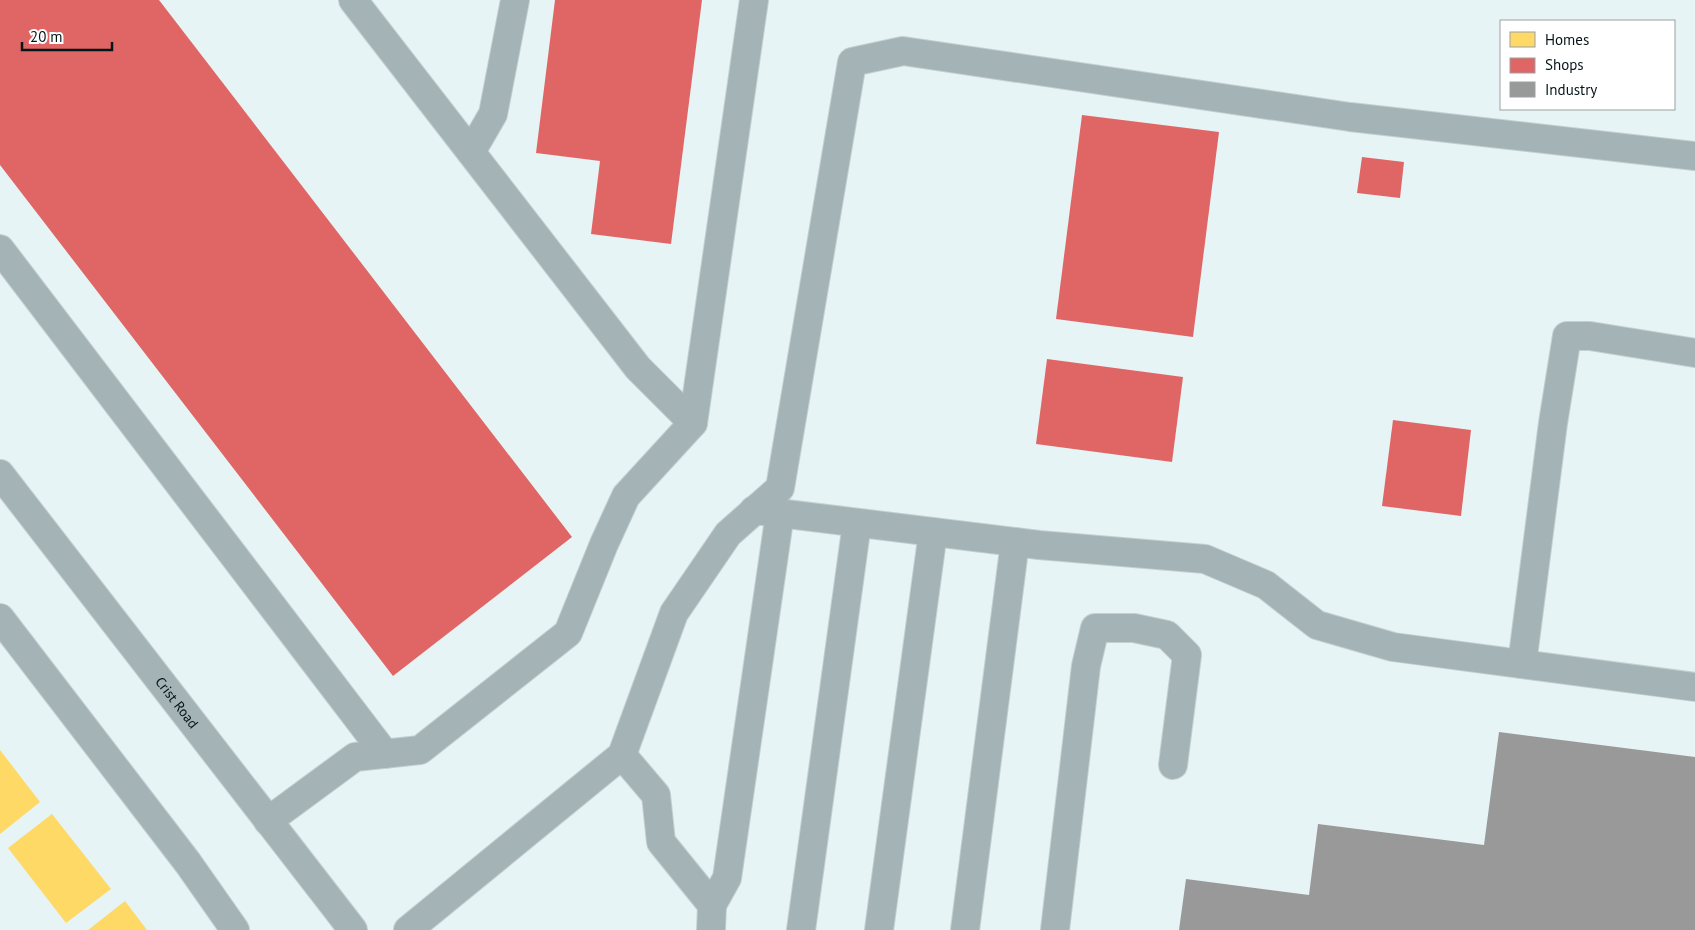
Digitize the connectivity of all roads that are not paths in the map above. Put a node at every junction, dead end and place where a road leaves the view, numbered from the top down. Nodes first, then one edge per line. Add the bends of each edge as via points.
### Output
1 (353, 0) edge
2 (515, 0) edge
3 (754, 0) edge
4 (471, 152) junction
5 (1695, 156) edge
6 (0, 249) edge
7 (1695, 353) edge
8 (693, 423) junction
9 (0, 474) edge
10 (767, 512) junction
11 (858, 523) junction
12 (933, 532) junction
13 (1015, 542) junction
14 (0, 618) edge
15 (1522, 664) junction
16 (1695, 687) edge
17 (385, 754) junction
18 (622, 755) junction
19 (1173, 765) dead end
20 (268, 821) junction
21 (712, 917) edge
22 (235, 930) edge
23 (353, 930) edge
24 (408, 930) edge
25 (801, 930) edge
26 (879, 930) edge
27 (965, 930) edge
28 (1055, 930) edge

1 - 4 street
2 - 4 street via 493,114
3 - 8 street
4 - 8 street via 638,368
5 - 10 street via 1350,117 903,51 852,62 780,488
6 - 17 street
7 - 15 street via 1590,336 1567,336
8 - 17 street via 626,496 568,633 420,750
9 - 20 street, Crist Road
10 - 11 street
10 - 18 street via 728,534 674,614
10 - 21 street via 727,878
11 - 12 street
11 - 25 street
12 - 13 street
12 - 26 street
13 - 15 street via 1205,559 1266,585 1317,625 1393,647
13 - 27 street
14 - 22 street via 188,863
15 - 16 street
17 - 20 street via 355,757
18 - 21 street via 656,795 661,842
18 - 24 street
19 - 28 street via 1188,656 1167,635 1134,628 1095,628 1086,666
20 - 23 street, Crist Road

